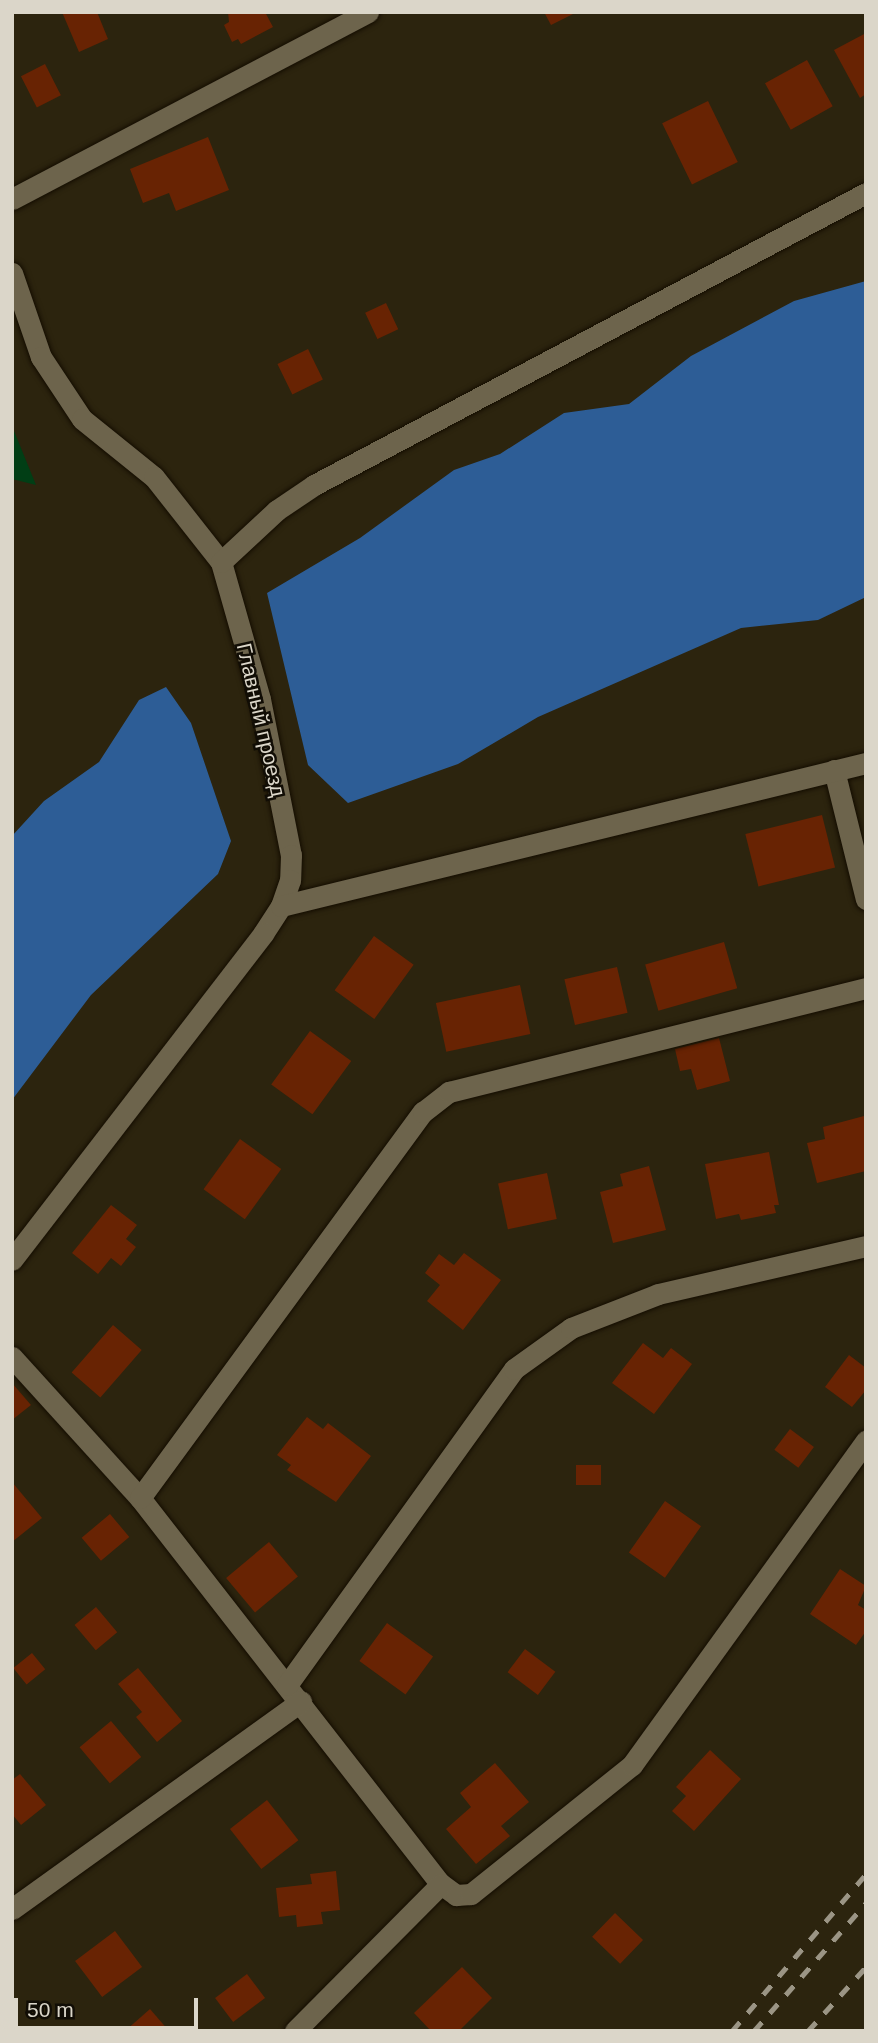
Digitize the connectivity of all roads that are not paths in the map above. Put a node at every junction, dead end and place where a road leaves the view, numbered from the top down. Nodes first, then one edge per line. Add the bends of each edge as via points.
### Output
1 (368, 12) edge
2 (866, 193) edge
3 (12, 199) edge
4 (12, 273) edge
5 (221, 562) junction
6 (866, 763) edge
7 (834, 770) junction
8 (866, 898) edge
9 (281, 906) junction
10 (866, 988) edge
11 (866, 1247) edge
12 (12, 1260) edge
13 (12, 1357) edge
14 (866, 1441) edge
15 (140, 1498) junction
16 (287, 1685) junction
17 (301, 1701) junction
18 (441, 1884) junction
19 (12, 1909) edge
20 (295, 2031) edge

1 - 3 street
2 - 5 street via 314,485 276,510
4 - 5 street via 41,357 82,419 154,477
5 - 9 street, Главный проезд via 260,699 291,855 290,880
6 - 7 street
7 - 8 street
7 - 9 street
9 - 12 street
10 - 15 street via 449,1092 423,1112
11 - 16 street via 658,1294 571,1328 514,1369
13 - 15 street
14 - 18 street via 632,1765 471,1894 456,1895
15 - 16 street
16 - 17 street
17 - 18 street
17 - 19 street
18 - 20 street

